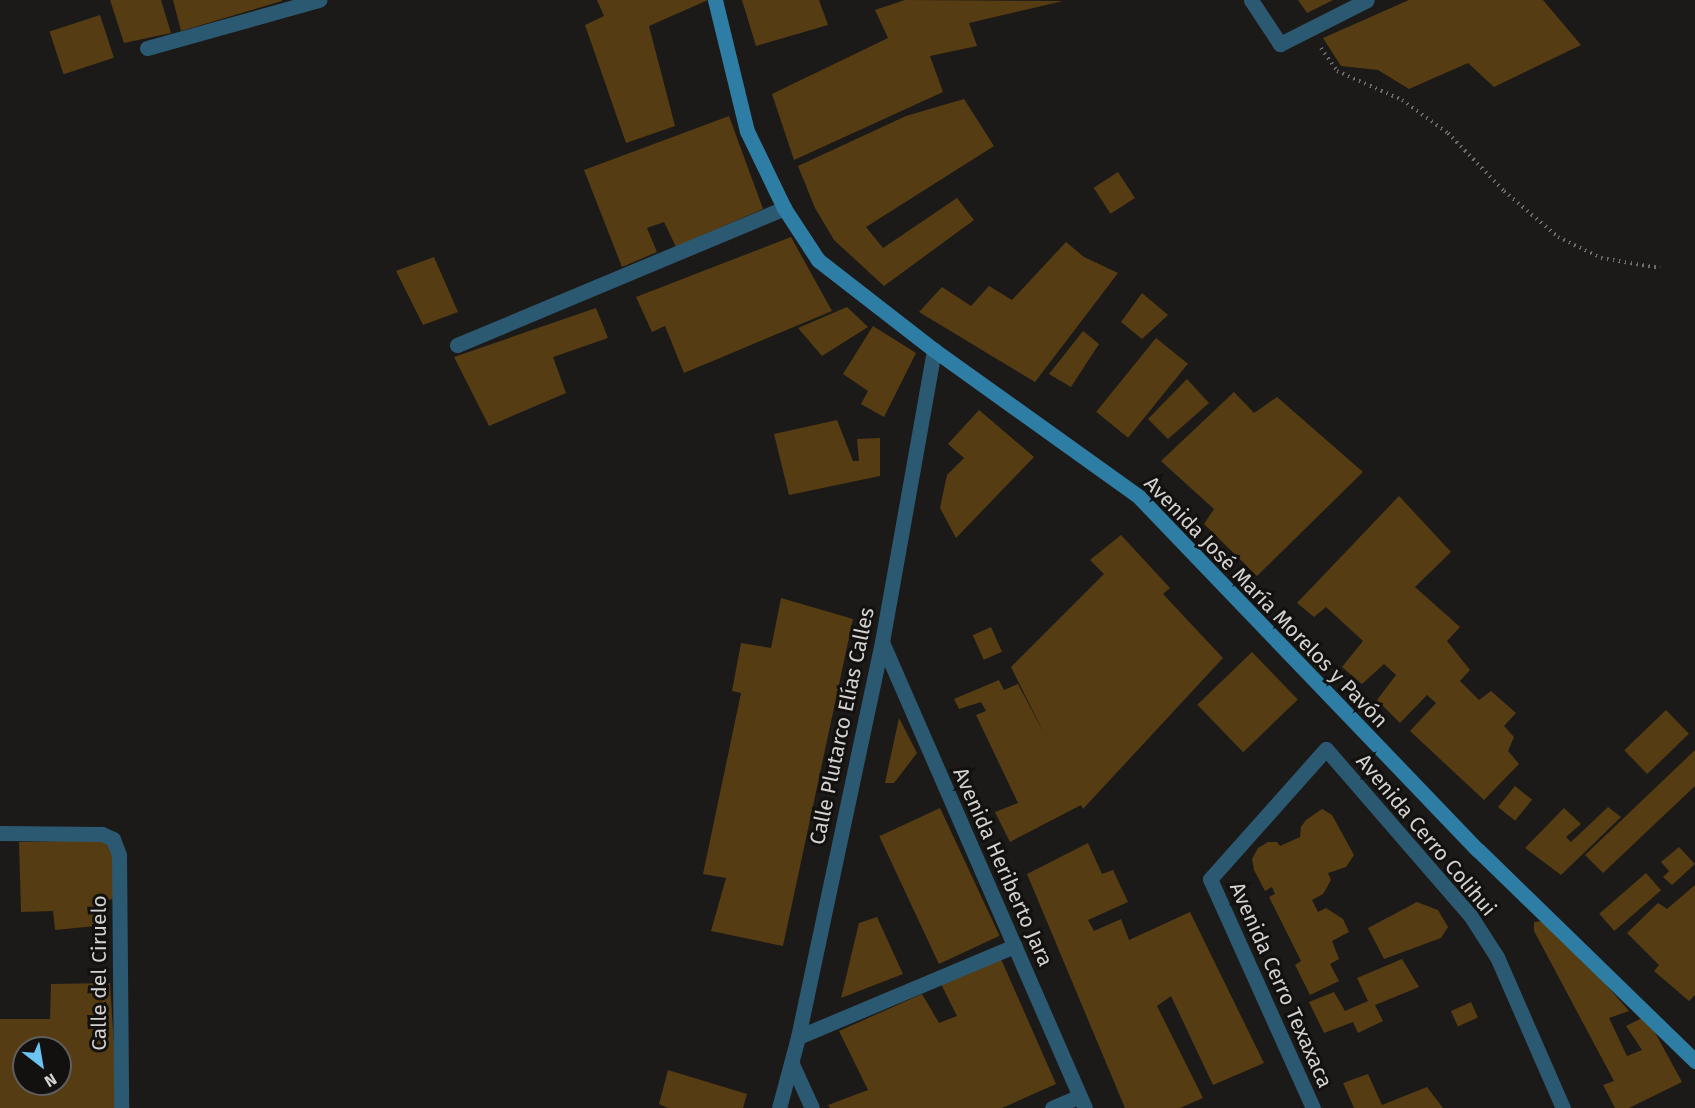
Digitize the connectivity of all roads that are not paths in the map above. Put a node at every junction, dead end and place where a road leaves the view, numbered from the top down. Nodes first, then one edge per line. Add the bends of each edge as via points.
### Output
1 (319, 0) edge
2 (716, 0) edge
3 (1251, 0) edge
4 (1367, 0) edge
5 (147, 48) dead end
6 (784, 208) junction
7 (457, 345) dead end
8 (934, 350) junction
9 (882, 642) junction
10 (0, 833) edge
11 (1210, 879) joint
12 (1015, 946) junction
13 (798, 1037) junction
14 (1695, 1061) edge
15 (792, 1064) junction
16 (1083, 1102) edge
17 (121, 1108) edge
18 (779, 1108) edge
19 (812, 1108) edge
20 (1052, 1108) edge
21 (1313, 1108) edge
22 (1563, 1108) edge

1 - 5 street
2 - 6 main road, Avenida José María Morelos y Pavón via 747,131
3 - 4 street via 1280,44
6 - 7 street
6 - 8 main road, Avenida José María Morelos y Pavón via 818,260
8 - 9 street, Calle Plutarco Elías Calles
8 - 14 main road, Avenida José María Morelos y Pavón via 1139,497 1478,850
9 - 12 street, Avenida Heriberto Jara
9 - 13 street, Calle Plutarco Elías Calles
10 - 17 street, Calle del Ciruelo via 102,834 112,839 119,855
11 - 21 street, Avenida Cerro Texaxaca
11 - 22 street, Avenida Cerro Colihui via 1326,749 1470,915 1497,957
12 - 13 street
12 - 16 street, Avenida Heriberto Jara
13 - 15 street, Calle Plutarco Elías Calles
15 - 18 street, Calle Plutarco Elías Calles
15 - 19 street
16 - 20 street

